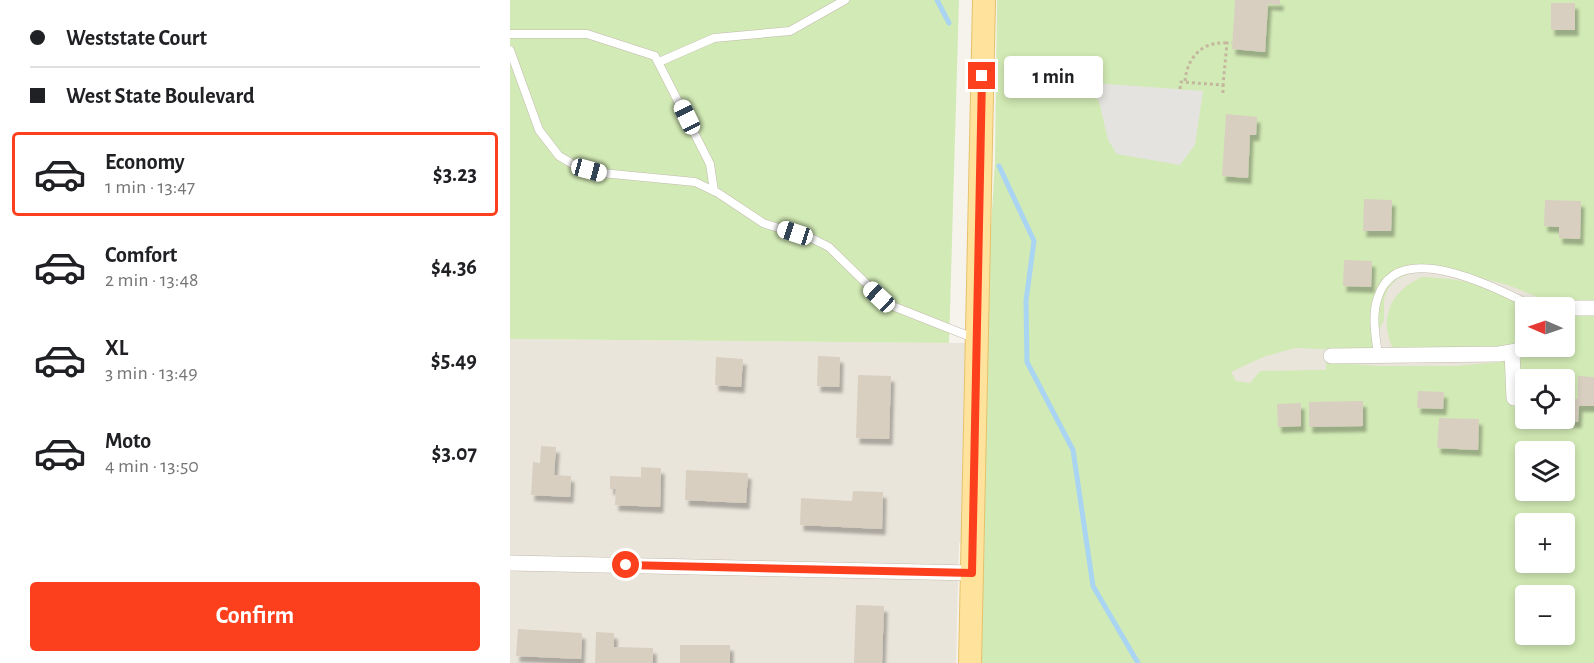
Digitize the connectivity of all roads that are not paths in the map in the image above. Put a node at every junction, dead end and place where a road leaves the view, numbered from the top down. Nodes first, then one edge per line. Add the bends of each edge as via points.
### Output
1 (845, 0) edge
2 (984, 0) edge
3 (510, 34) edge
4 (510, 50) edge
5 (659, 62) junction
6 (714, 190) junction
7 (1515, 298) edge
8 (1575, 308) edge
9 (1594, 308) edge
10 (977, 339) junction
11 (1515, 349) edge
12 (1330, 356) dead end
13 (1378, 356) junction
14 (1518, 357) edge
15 (1514, 398) dead end
16 (510, 563) edge
17 (972, 573) junction
18 (970, 663) edge

1 - 5 lane via 790,31 714,38
2 - 10 main road
3 - 5 lane via 587,34 655,56
4 - 6 lane via 539,130 559,156 576,166 602,173 686,181
5 - 6 lane via 710,164
6 - 10 lane via 763,223 829,248 879,297 895,307
7 - 13 lane via 1447,270 1412,268 1387,280 1377,298 1374,327
8 - 9 street
10 - 17 main road
11 - 13 street via 1463,356
12 - 13 street
14 - 15 street
16 - 17 street
17 - 18 main road

